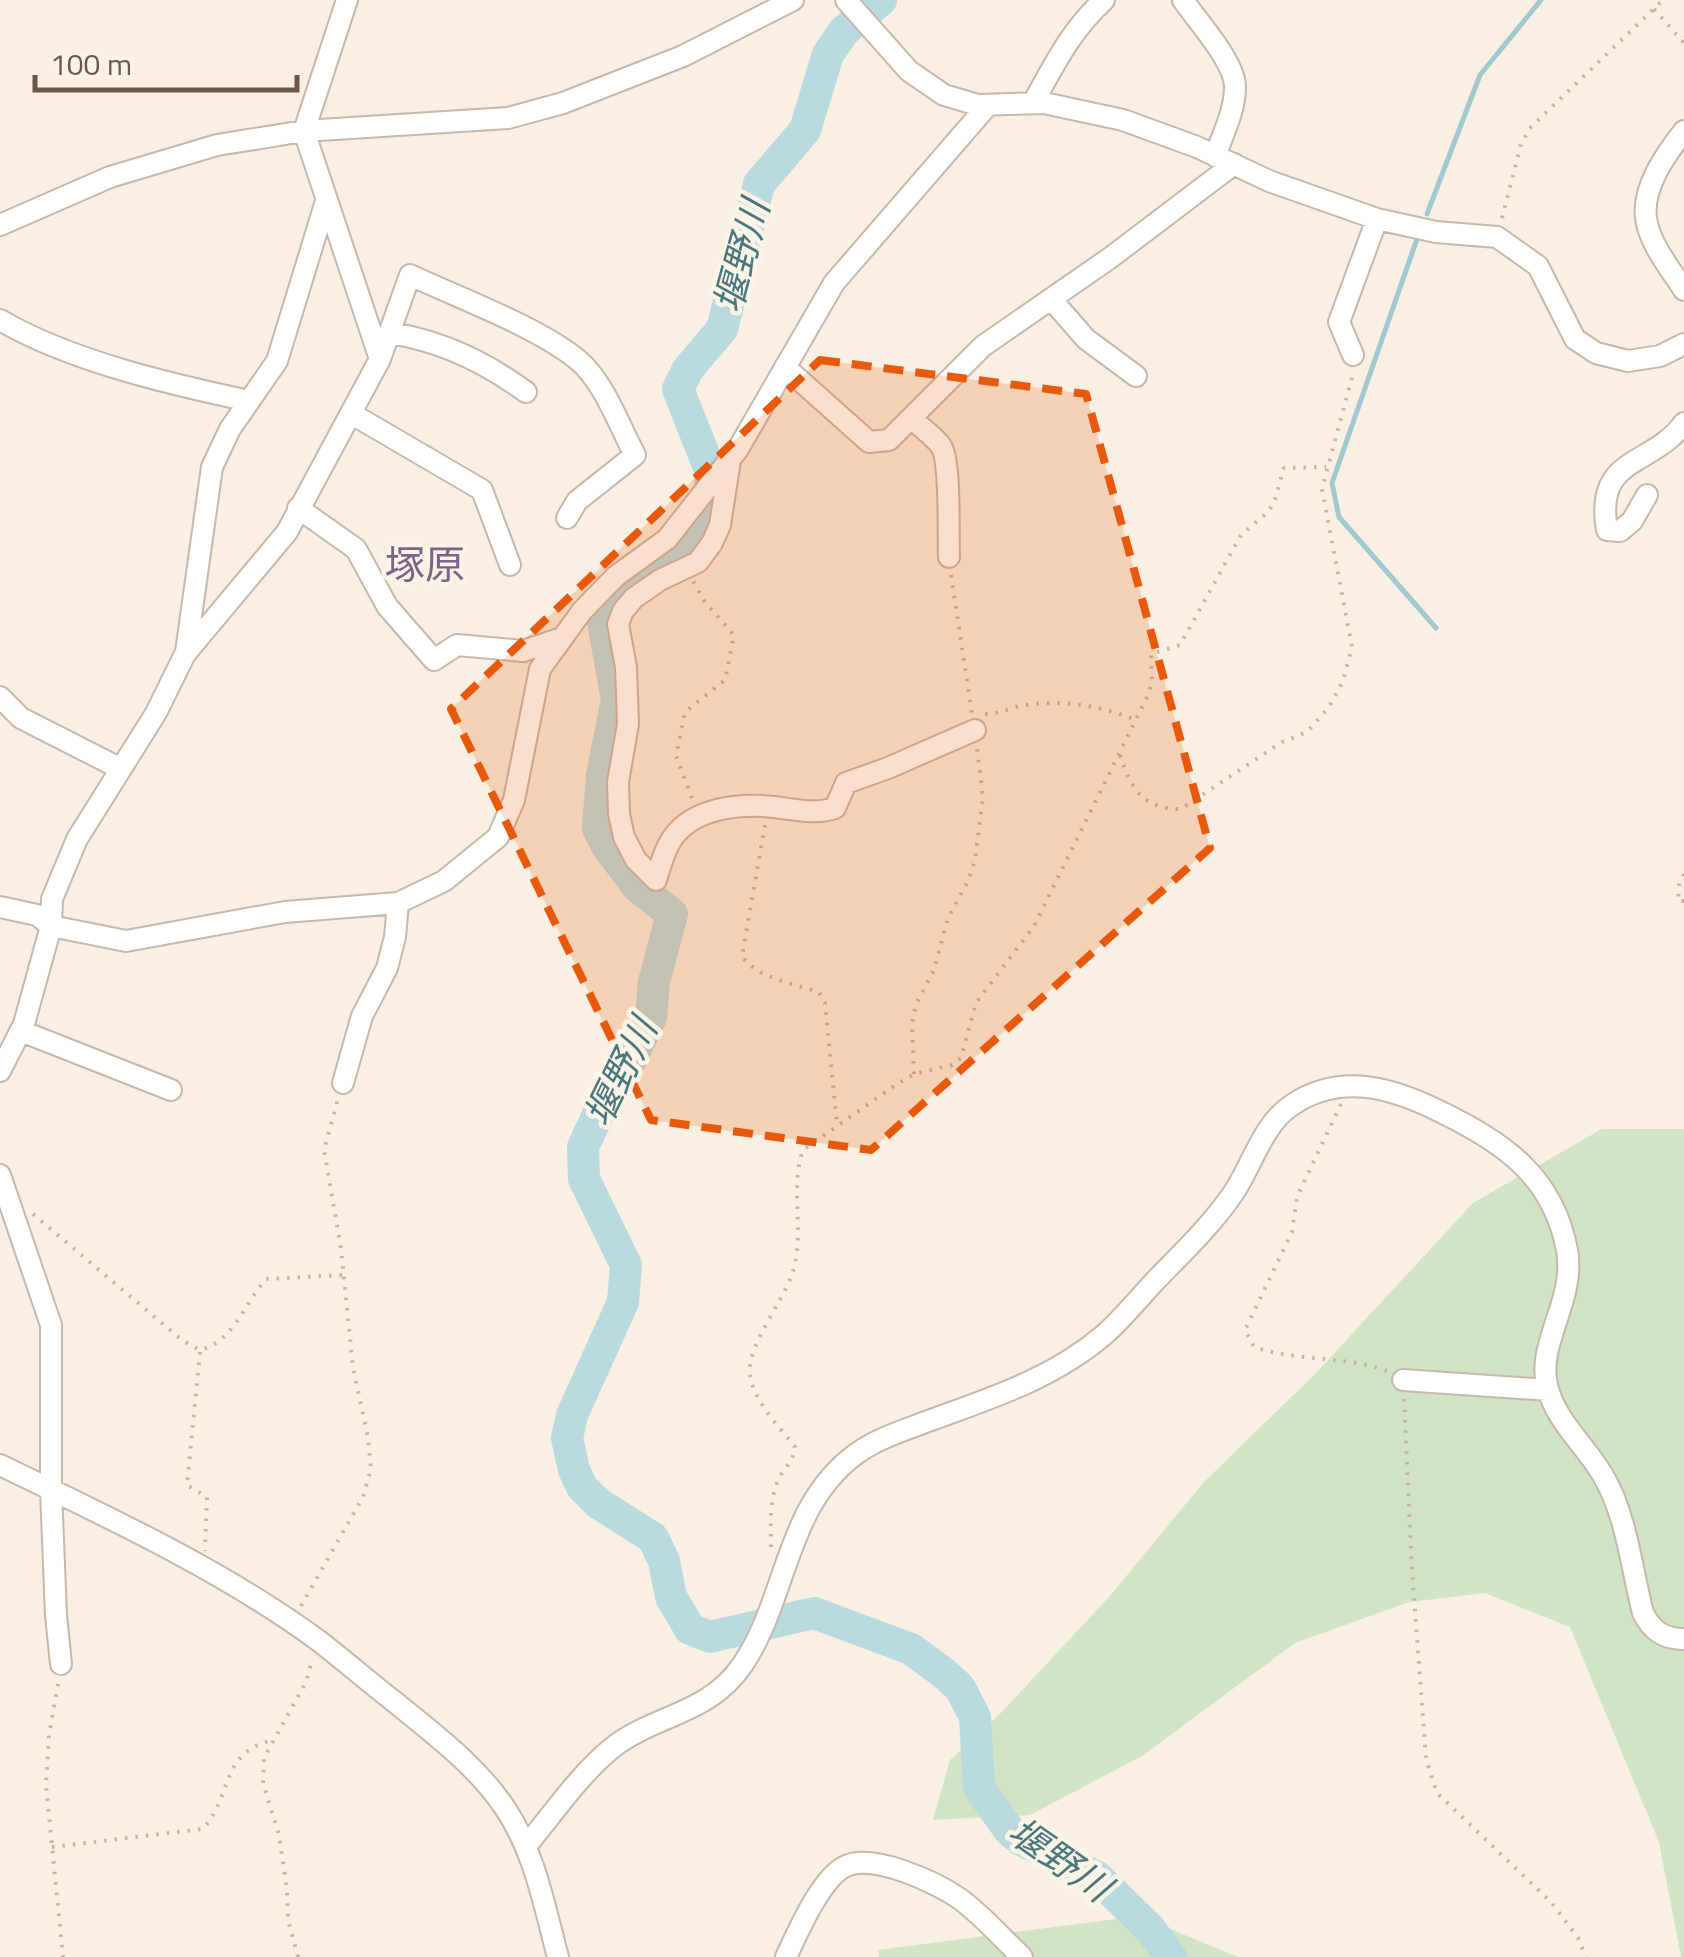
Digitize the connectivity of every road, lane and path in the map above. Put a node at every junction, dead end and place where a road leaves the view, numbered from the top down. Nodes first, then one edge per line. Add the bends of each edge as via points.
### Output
1 (348, 0) edge
2 (793, 0) edge
3 (1104, 0) edge
4 (1183, 0) edge
5 (1663, 0) edge
6 (848, 2) edge
7 (1654, 9) junction
8 (1684, 44) edge
9 (1033, 103) junction
10 (988, 104) junction
11 (1684, 130) edge
12 (304, 131) junction
13 (1225, 160) junction
14 (326, 201) junction
15 (1377, 218) junction
16 (0, 225) edge
17 (1497, 237) junction
18 (1684, 290) edge
19 (1051, 299) junction
20 (0, 320) edge
21 (389, 332) junction
22 (1681, 351) edge
23 (1353, 356) joint
24 (380, 359) junction
25 (785, 368) junction
26 (1136, 376) dead end
27 (526, 392) dead end
28 (249, 401) junction
29 (352, 414) junction
30 (911, 418) junction
31 (1684, 422) edge
32 (727, 463) junction
33 (1326, 467) junction
34 (1647, 495) dead end
35 (298, 508) junction
36 (567, 518) dead end
37 (652, 553) junction
38 (949, 557) joint
39 (691, 564) junction
40 (510, 565) dead end
41 (562, 638) junction
42 (185, 654) junction
43 (0, 698) edge
44 (973, 720) junction
45 (1136, 720) junction
46 (1120, 753) junction
47 (121, 769) junction
48 (768, 806) junction
49 (696, 818) junction
50 (1684, 874) edge
51 (1684, 901) edge
52 (398, 903) junction
53 (0, 907) edge
54 (51, 926) junction
55 (21, 1031) junction
56 (0, 1072) edge
57 (914, 1074) junction
58 (343, 1083) joint
59 (1346, 1086) junction
60 (172, 1090) dead end
61 (837, 1124) junction
62 (0, 1175) edge
63 (14, 1215) junction
64 (344, 1275) junction
65 (200, 1350) junction
66 (1403, 1380) junction
67 (1548, 1390) junction
68 (0, 1465) edge
69 (52, 1490) junction
70 (205, 1570) junction
71 (778, 1580) junction
72 (291, 1623) junction
73 (1684, 1639) edge
74 (318, 1640) junction
75 (62, 1664) joint
76 (274, 1740) junction
77 (52, 1846) junction
78 (526, 1846) junction
79 (63, 1957) edge
80 (298, 1957) edge
81 (558, 1957) edge
82 (786, 1957) edge
83 (1022, 1957) edge
84 (1586, 1957) edge

1 - 12 street
2 - 12 street via 683,56 508,118
3 - 9 street via 1066,42
4 - 13 street via 1235,83
5 - 7 path
6 - 10 street via 909,71 944,95
7 - 8 path
7 - 17 path via 1530,127
9 - 10 street
9 - 13 street via 1123,120
10 - 25 street via 834,284
11 - 18 street via 1662,158 1646,219
12 - 14 street
12 - 16 street via 217,146 110,178
13 - 15 street
13 - 19 street
14 - 24 street
14 - 28 street via 276,360
15 - 17 street
15 - 23 street via 1339,322
17 - 22 street via 1538,266 1574,339 1596,353 1628,361
19 - 26 street via 1086,339
19 - 30 street via 983,346
20 - 28 street via 110,364
21 - 24 street
21 - 27 street via 490,366
21 - 36 street via 410,275 580,361 635,454 577,501
23 - 33 path via 1354,378
24 - 29 street
25 - 30 street via 869,442 890,440
25 - 32 street
28 - 42 street via 212,467
29 - 35 street
29 - 40 street via 482,490
30 - 38 street via 949,464
31 - 34 street via 1613,476 1608,530 1620,531 1632,521
32 - 37 street
32 - 39 street via 720,525
33 - 45 path via 1284,468 1274,503 1242,535 1180,645 1151,654 1152,681
33 - 46 path via 1322,489 1352,647 1329,707 1307,732 1181,809 1162,809 1144,798 1128,781
35 - 41 street via 356,549 387,606 434,660 457,645 523,651
35 - 42 street via 287,532
37 - 39 street
37 - 41 street via 616,576
38 - 44 path
39 - 49 path via 705,602 734,635 726,680 685,712 676,756
39 - 49 street via 634,598 618,624 628,724 618,782 624,837 656,880 675,834
41 - 52 street via 540,670 514,800 498,837 444,881
42 - 47 street
43 - 47 street via 21,718
44 - 45 path via 1016,707 1074,704
44 - 48 street via 888,768 846,782 835,808 822,813
44 - 57 path via 983,797 976,860 916,1004
45 - 46 path
46 - 57 path via 1034,926 976,1003 961,1058
47 - 54 street via 77,839 52,899
48 - 49 street via 730,807
48 - 61 path via 742,956 760,972 820,992
50 - 51 path via 1678,902
52 - 54 street via 284,912 126,941
52 - 58 street via 387,968 362,1016
53 - 54 street via 38,915
54 - 55 street
55 - 56 street
55 - 60 street
57 - 61 path
58 - 64 path via 324,1150
59 - 66 path via 1297,1196 1292,1232 1245,1330 1254,1347 1272,1354 1366,1363
59 - 67 street via 1404,1094 1485,1133 1510,1150 1546,1193 1567,1250 1568,1286 1548,1346
59 - 71 street via 1289,1106 1213,1220 1108,1332 1072,1360 1027,1385 878,1440 830,1476 792,1540
61 - 71 path via 803,1150 792,1274 749,1370 754,1392 795,1447 772,1502 770,1562
62 - 63 street
63 - 65 path via 28,1210
63 - 69 street via 51,1326
64 - 65 path via 266,1279 228,1336
64 - 72 path via 371,1468 363,1497
65 - 70 path via 186,1485 206,1497
66 - 67 street
66 - 84 path via 1426,1759 1437,1793 1551,1902
67 - 73 street via 1606,1480 1650,1628
68 - 69 street
69 - 70 street
69 - 75 street
70 - 72 street
71 - 78 street via 754,1648 739,1670 700,1705 611,1749
72 - 74 street
74 - 76 path via 306,1682
74 - 78 street via 462,1758 506,1809
75 - 77 path via 48,1735
76 - 77 path via 254,1744 233,1765 203,1828
76 - 80 path via 264,1758 264,1783
77 - 79 path
78 - 81 street
82 - 83 street via 828,1879 846,1865 868,1862 960,1899

